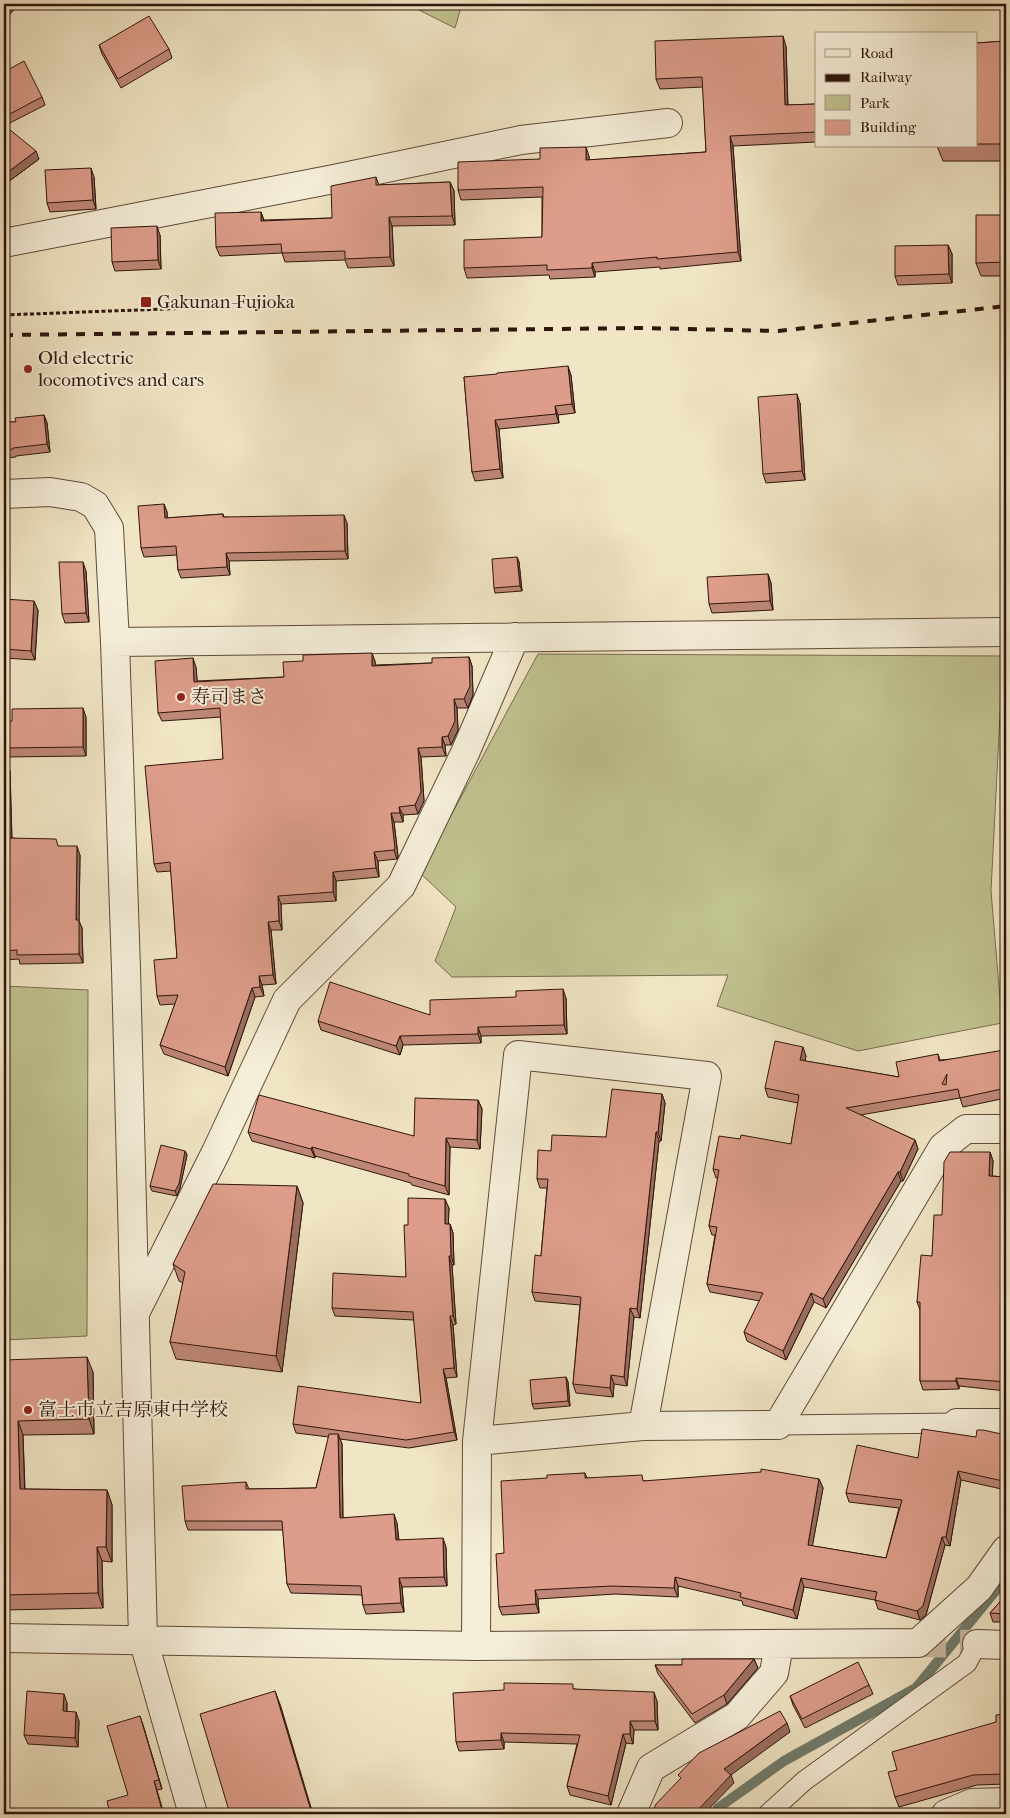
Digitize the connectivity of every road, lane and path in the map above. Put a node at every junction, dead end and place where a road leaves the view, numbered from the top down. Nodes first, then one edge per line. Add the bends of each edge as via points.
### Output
1 (668, 123) dead end
2 (4, 243) edge
3 (191, 308) dead end
4 (4, 314) edge
5 (4, 494) edge
6 (1006, 632) edge
7 (515, 637) junction
8 (115, 642) junction
9 (1006, 1129) edge
10 (134, 1314) junction
11 (957, 1423) joint
12 (1006, 1423) edge
13 (778, 1425) junction
14 (643, 1426) junction
15 (477, 1441) junction
16 (1006, 1550) edge
17 (4, 1638) edge
18 (143, 1639) junction
19 (977, 1644) joint
20 (779, 1645) junction
21 (476, 1646) junction
22 (1006, 1646) edge
23 (1006, 1802) edge
24 (193, 1814) edge
25 (631, 1814) edge
26 (768, 1814) edge
27 (946, 1814) edge

1 - 2 street via 521,140 334,180
3 - 4 path
5 - 8 street via 50,492 81,497 95,505 109,528
6 - 7 street
7 - 8 street
7 - 10 street via 465,753 400,886 287,1000 216,1152
8 - 10 street
9 - 13 street via 966,1129 943,1147
10 - 18 street
11 - 12 street
11 - 13 lane
13 - 14 street
14 - 15 street
14 - 15 street via 707,1076 518,1055
15 - 21 street
16 - 20 street via 979,1588 918,1643
17 - 18 street
18 - 21 street
18 - 24 street
19 - 22 street
19 - 26 lane via 967,1663 804,1781
20 - 21 street
20 - 25 street via 774,1674 737,1716 651,1768
23 - 27 street via 972,1803

